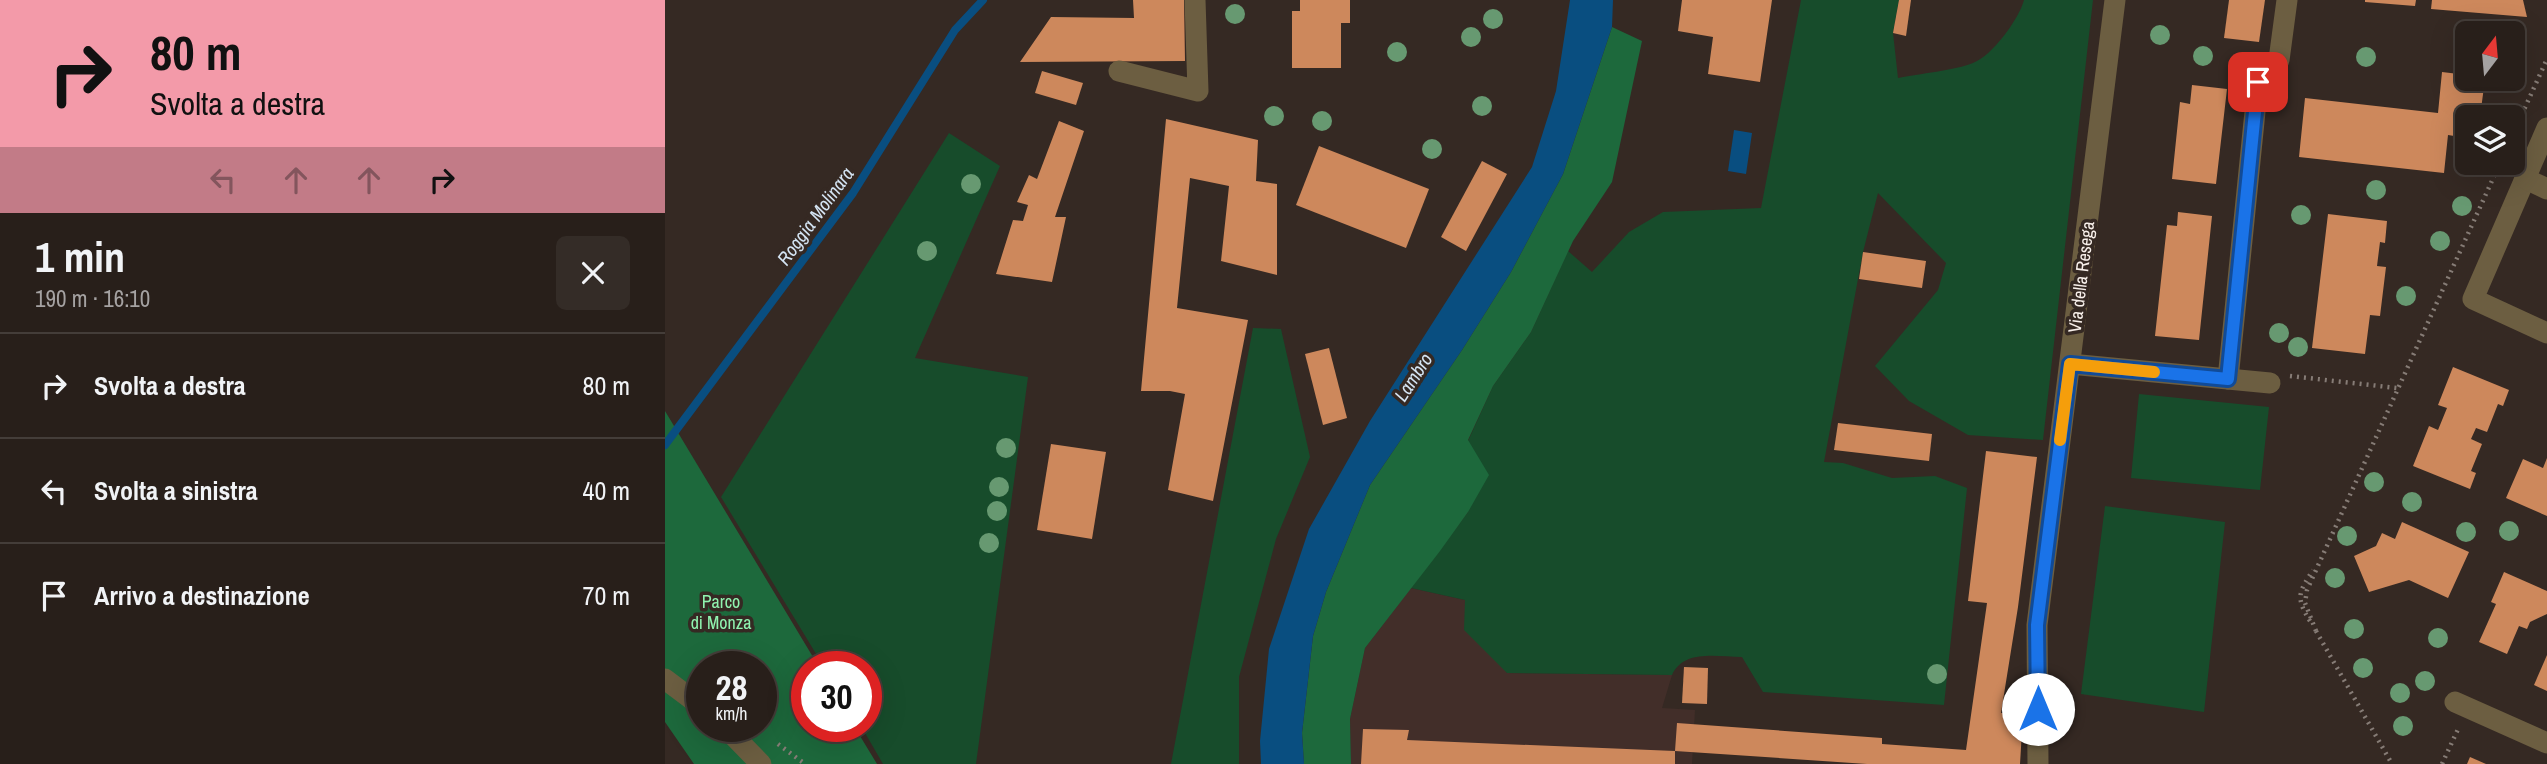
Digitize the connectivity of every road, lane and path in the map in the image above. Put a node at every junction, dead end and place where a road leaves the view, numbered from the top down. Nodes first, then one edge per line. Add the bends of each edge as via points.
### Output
1 (1195, 0) edge
2 (2115, 0) edge
3 (2287, 0) edge
4 (2547, 59) edge
5 (2279, 60) dead end
6 (1119, 71) dead end
7 (2258, 82) dead end
8 (2525, 108) edge
9 (2547, 128) edge
10 (2495, 175) edge
11 (2526, 179) junction
12 (2547, 188) edge
13 (2547, 332) edge
14 (2070, 364) junction
15 (2228, 379) junction
16 (2270, 383) joint
17 (2397, 388) junction
18 (665, 678) edge
19 (686, 694) edge
20 (2462, 705) joint
21 (740, 742) edge
22 (2547, 743) edge
23 (761, 764) edge
24 (2038, 764) edge
25 (2392, 764) edge
26 (2442, 764) edge

1 - 6 street via 1198,91
2 - 14 street, Via della Resega
3 - 5 street
4 - 8 path
7 - 15 street
9 - 11 street
10 - 17 path
11 - 12 street
11 - 13 street via 2473,299
14 - 15 street
14 - 24 street, Via della Resega via 2037,625
15 - 16 street
16 - 17 path via 2290,376
17 - 25 path via 2320,560 2300,590 2300,604
18 - 19 street
20 - 22 street
20 - 26 path
21 - 23 street

